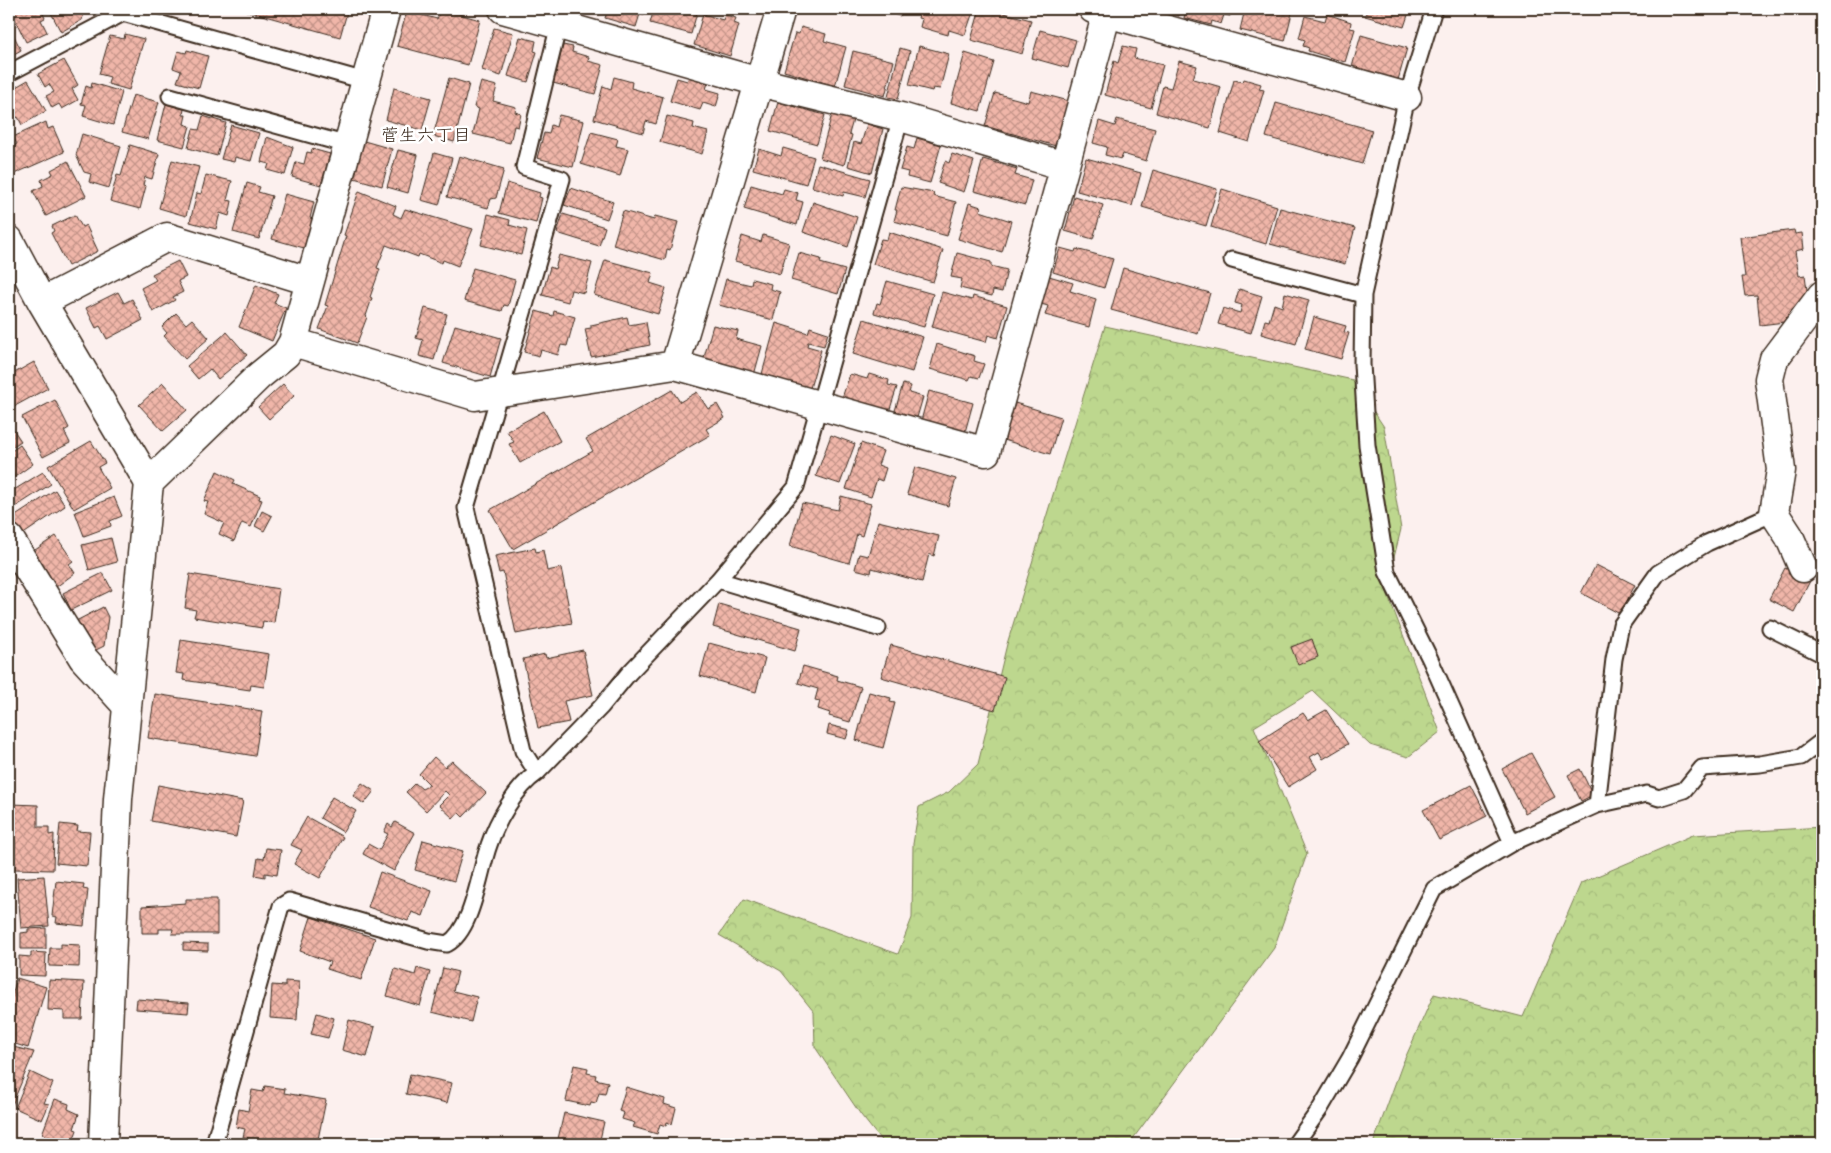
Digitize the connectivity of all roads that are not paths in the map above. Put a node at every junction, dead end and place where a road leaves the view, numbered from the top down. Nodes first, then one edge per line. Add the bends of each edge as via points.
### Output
1 (386, 9) edge
2 (503, 9) edge
3 (781, 9) edge
4 (1434, 9) edge
5 (1103, 10) edge
6 (559, 24) junction
7 (9, 73) edge
8 (365, 81) junction
9 (759, 82) junction
10 (170, 96) dead end
11 (1407, 97) junction
12 (901, 117) junction
13 (348, 145) junction
14 (1064, 166) junction
15 (9, 240) edge
16 (1232, 260) dead end
17 (309, 281) junction
18 (1363, 295) junction
19 (1822, 295) edge
20 (42, 302) junction
21 (293, 342) junction
22 (676, 365) junction
23 (499, 394) junction
24 (821, 405) junction
25 (149, 483) junction
26 (1774, 513) junction
27 (9, 538) edge
28 (1803, 568) dead end
29 (718, 580) junction
30 (878, 628) dead end
31 (1770, 628) dead end
32 (1822, 654) edge
33 (126, 705) junction
34 (1822, 741) edge
35 (537, 773) junction
36 (1597, 805) junction
37 (1512, 843) junction
38 (103, 1144) edge
39 (214, 1144) edge
40 (1295, 1144) edge

1 - 8 street
2 - 6 street
3 - 9 street
4 - 11 lane
5 - 11 street
5 - 14 street
6 - 9 street
6 - 23 lane via 524,167 562,179
7 - 8 lane via 123,13
8 - 13 street
9 - 12 street
9 - 22 street
10 - 13 lane
11 - 18 lane
12 - 14 street
12 - 24 lane
13 - 17 street
14 - 24 street via 986,452
15 - 20 street
16 - 18 lane
17 - 20 street via 167,237
17 - 21 street
18 - 37 lane via 1362,364 1367,445 1387,572 1430,659
19 - 26 street via 1774,359 1769,378 1781,470
20 - 25 street
21 - 23 street via 475,396
21 - 25 street via 286,354
22 - 23 street
22 - 24 street
23 - 35 lane via 466,508 523,751
24 - 29 lane via 796,488
25 - 33 street
26 - 28 street via 1789,536
26 - 36 lane via 1707,543 1658,573 1621,625
27 - 33 street via 83,658
29 - 30 lane
29 - 35 lane
31 - 32 lane
33 - 38 street via 118,799
34 - 36 lane via 1801,757 1702,768 1684,790 1659,798 1647,794
35 - 39 lane via 526,780 514,796 489,842 464,927 455,940 447,944 289,901 281,906
36 - 37 lane
37 - 40 lane via 1434,889 1350,1058

